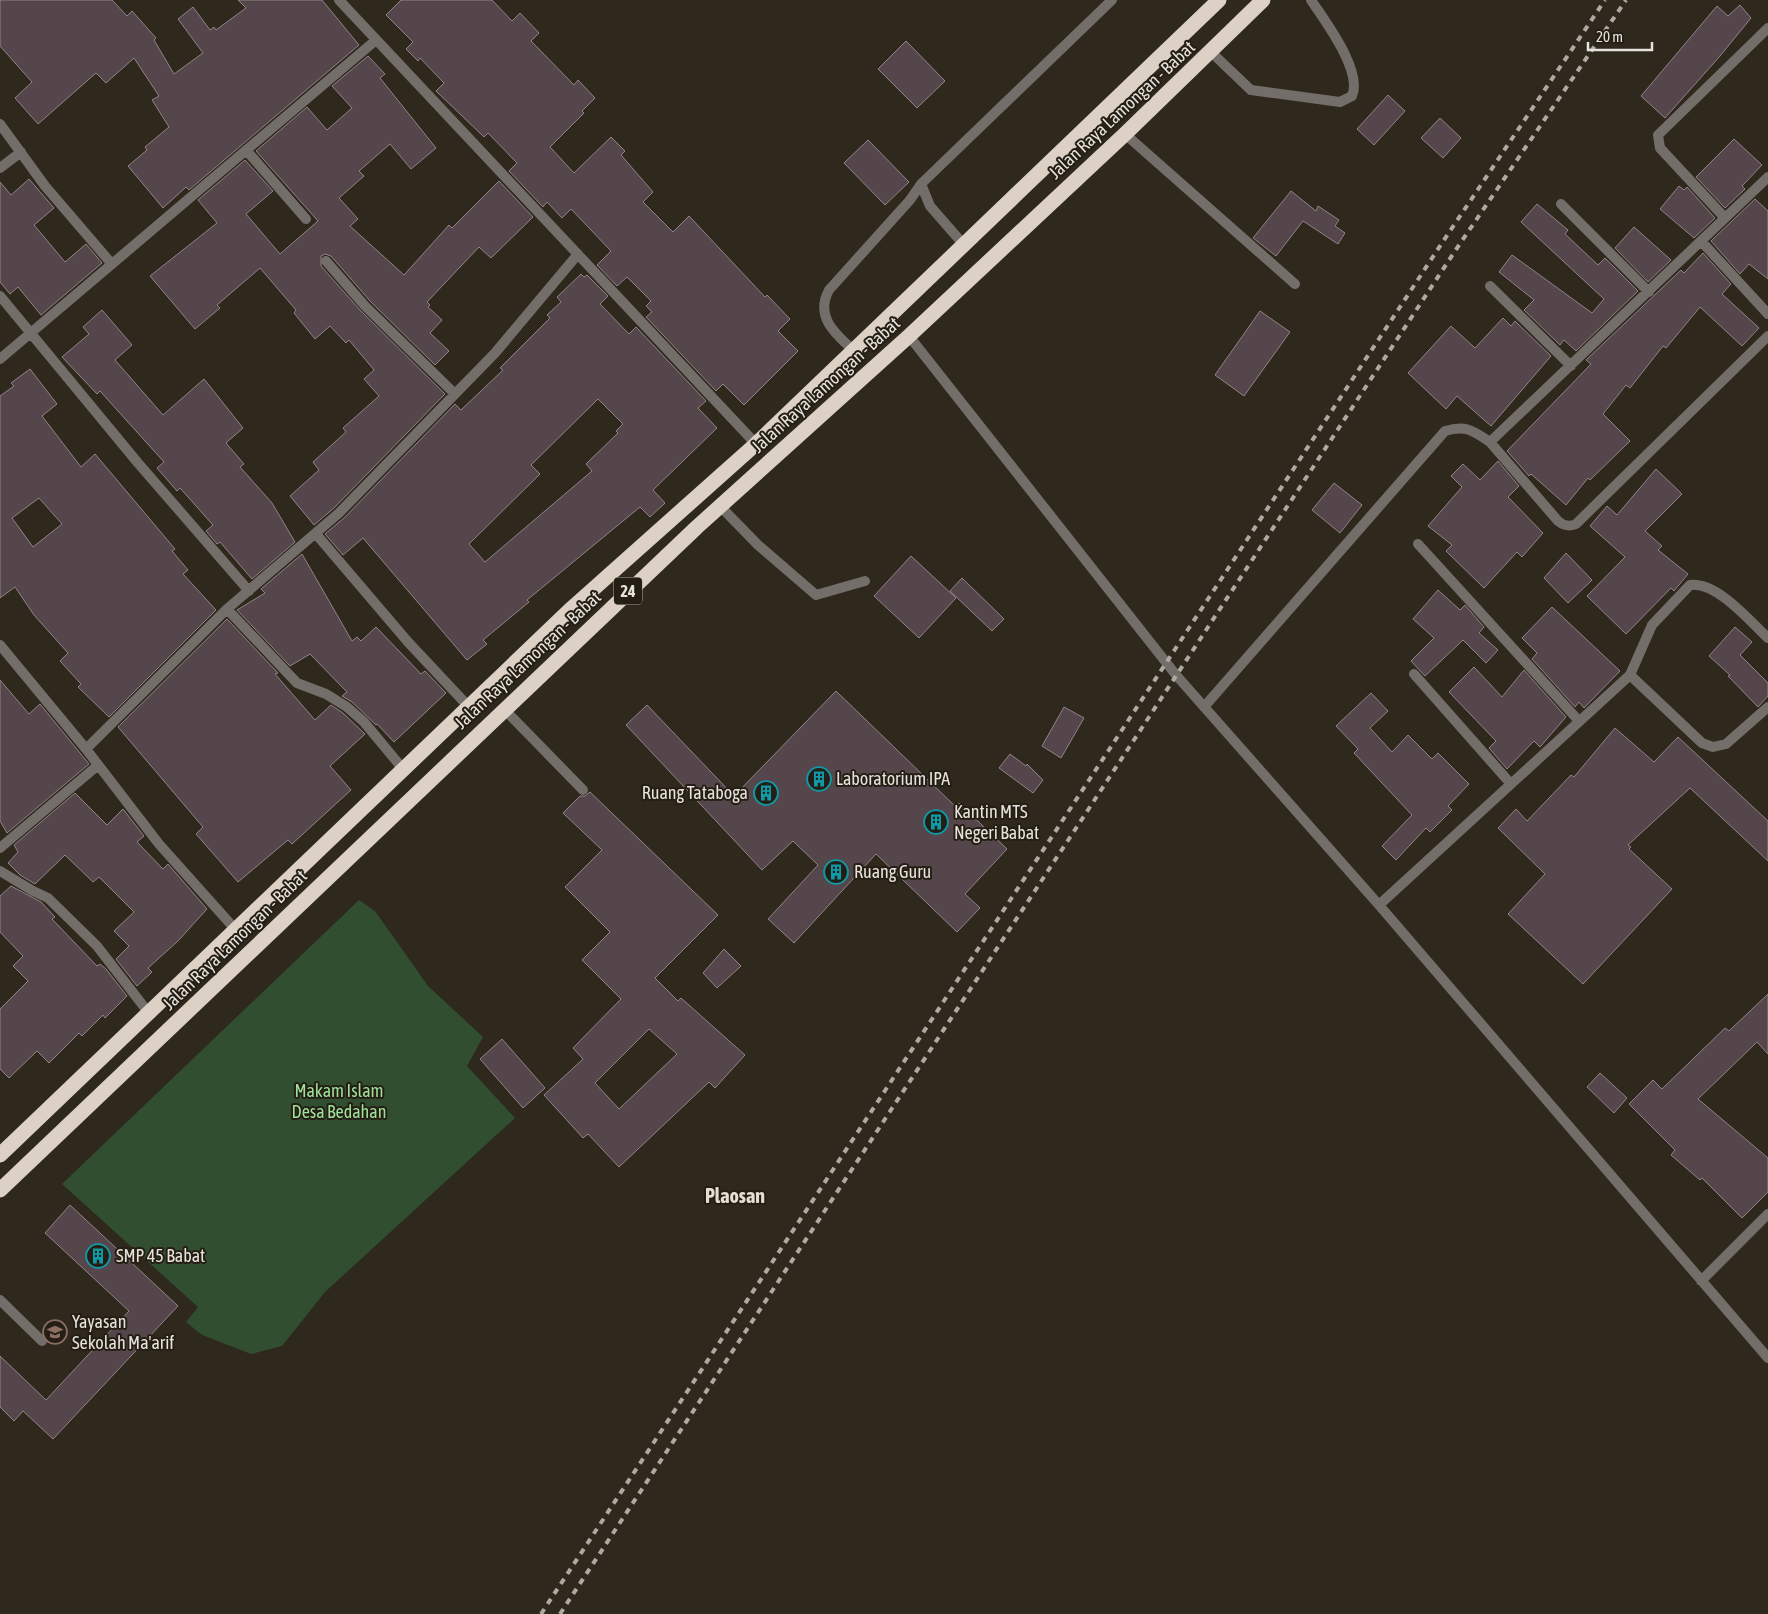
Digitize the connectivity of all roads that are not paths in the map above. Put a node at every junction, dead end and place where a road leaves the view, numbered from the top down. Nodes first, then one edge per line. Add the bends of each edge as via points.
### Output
1 (339, 0) edge
2 (1112, 0) edge
3 (1219, 0) edge
4 (1264, 0) edge
5 (1311, 0) edge
6 (1768, 28) edge
7 (376, 40) junction
8 (1211, 52) junction
9 (0, 124) edge
10 (1125, 134) junction
11 (246, 150) junction
12 (21, 152) junction
13 (0, 168) edge
14 (1768, 177) edge
15 (921, 184) junction
16 (1561, 204) dead end
17 (1725, 218) junction
18 (306, 219) dead end
19 (1701, 241) junction
20 (964, 245) junction
21 (578, 254) junction
22 (326, 261) dead end
23 (111, 263) junction
24 (1295, 284) dead end
25 (1490, 286) dead end
26 (1649, 292) junction
27 (0, 296) edge
28 (1768, 314) edge
29 (32, 332) junction
30 (909, 336) junction
31 (1768, 336) edge
32 (853, 350) junction
33 (0, 360) edge
34 (1571, 366) junction
35 (455, 394) junction
36 (1490, 442) junction
37 (756, 444) junction
38 (720, 506) junction
39 (316, 534) junction
40 (1418, 544) dead end
41 (865, 581) dead end
42 (249, 591) junction
43 (227, 609) junction
44 (1768, 638) edge
45 (2, 650) edge
46 (1414, 674) dead end
47 (1630, 675) junction
48 (469, 707) junction
49 (1204, 707) junction
50 (1768, 707) edge
51 (504, 708) junction
52 (1579, 721) junction
53 (86, 749) junction
54 (97, 766) junction
55 (403, 769) junction
56 (1511, 784) junction
57 (583, 790) dead end
58 (0, 848) edge
59 (0, 871) edge
60 (1379, 905) junction
61 (235, 929) junction
62 (148, 1012) junction
63 (0, 1155) edge
64 (0, 1190) edge
65 (1768, 1214) edge
66 (1701, 1280) junction
67 (0, 1300) edge
68 (42, 1341) dead end
69 (1768, 1358) edge

1 - 7 street
2 - 15 street
3 - 20 highway, Jalan Raya Lamongan - Babat / 24
4 - 8 highway, Jalan Raya Lamongan - Babat / 24
5 - 8 street via 1346,56 1355,83 1352,96 1346,100 1340,102 1251,90
6 - 17 street via 1658,136 1660,148
7 - 11 street
7 - 21 street
8 - 10 highway, Jalan Raya Lamongan - Babat / 24
9 - 12 street
10 - 24 street
10 - 30 highway, Jalan Raya Lamongan - Babat / 24
11 - 18 street
11 - 23 street
12 - 13 street
12 - 23 street
14 - 17 street
15 - 20 street via 930,206
15 - 32 street via 823,302 830,327
16 - 26 street
17 - 19 street
19 - 26 street
19 - 28 street
20 - 32 highway, Jalan Raya Lamongan - Babat / 24
21 - 35 street via 495,353
21 - 37 street
22 - 35 street via 365,306
23 - 29 street
25 - 34 street
26 - 34 street
27 - 29 street
29 - 33 street
29 - 42 street via 138,463
30 - 38 highway, Jalan Raya Lamongan - Babat / 24
30 - 49 street via 1176,676
31 - 36 street via 1571,526 1558,521
32 - 37 highway, Jalan Raya Lamongan - Babat / 24
34 - 36 street
35 - 39 street
36 - 49 street via 1473,430 1460,427 1445,431
37 - 48 highway, Jalan Raya Lamongan - Babat / 24 via 572,608
38 - 41 street via 758,545 816,595
38 - 51 highway, Jalan Raya Lamongan - Babat / 24
39 - 42 street
39 - 48 street via 408,642
40 - 52 street
42 - 43 street
43 - 53 street
43 - 55 street via 298,683 326,694 364,722
44 - 47 street via 1710,587 1690,585 1652,625
45 - 53 street
46 - 56 street
47 - 50 street via 1702,743 1713,747 1726,744
47 - 52 street
48 - 55 highway, Jalan Raya Lamongan - Babat / 24
49 - 60 street
51 - 57 street
51 - 64 highway, Jalan Raya Lamongan - Babat / 24
52 - 56 street
53 - 54 street
54 - 58 street
54 - 61 street via 159,844
55 - 61 highway, Jalan Raya Lamongan - Babat / 24
56 - 60 street
59 - 62 street via 48,898 97,946
60 - 66 street
61 - 62 highway, Jalan Raya Lamongan - Babat / 24
62 - 63 highway, Jalan Raya Lamongan - Babat / 24
65 - 66 street
66 - 69 street
67 - 68 street

